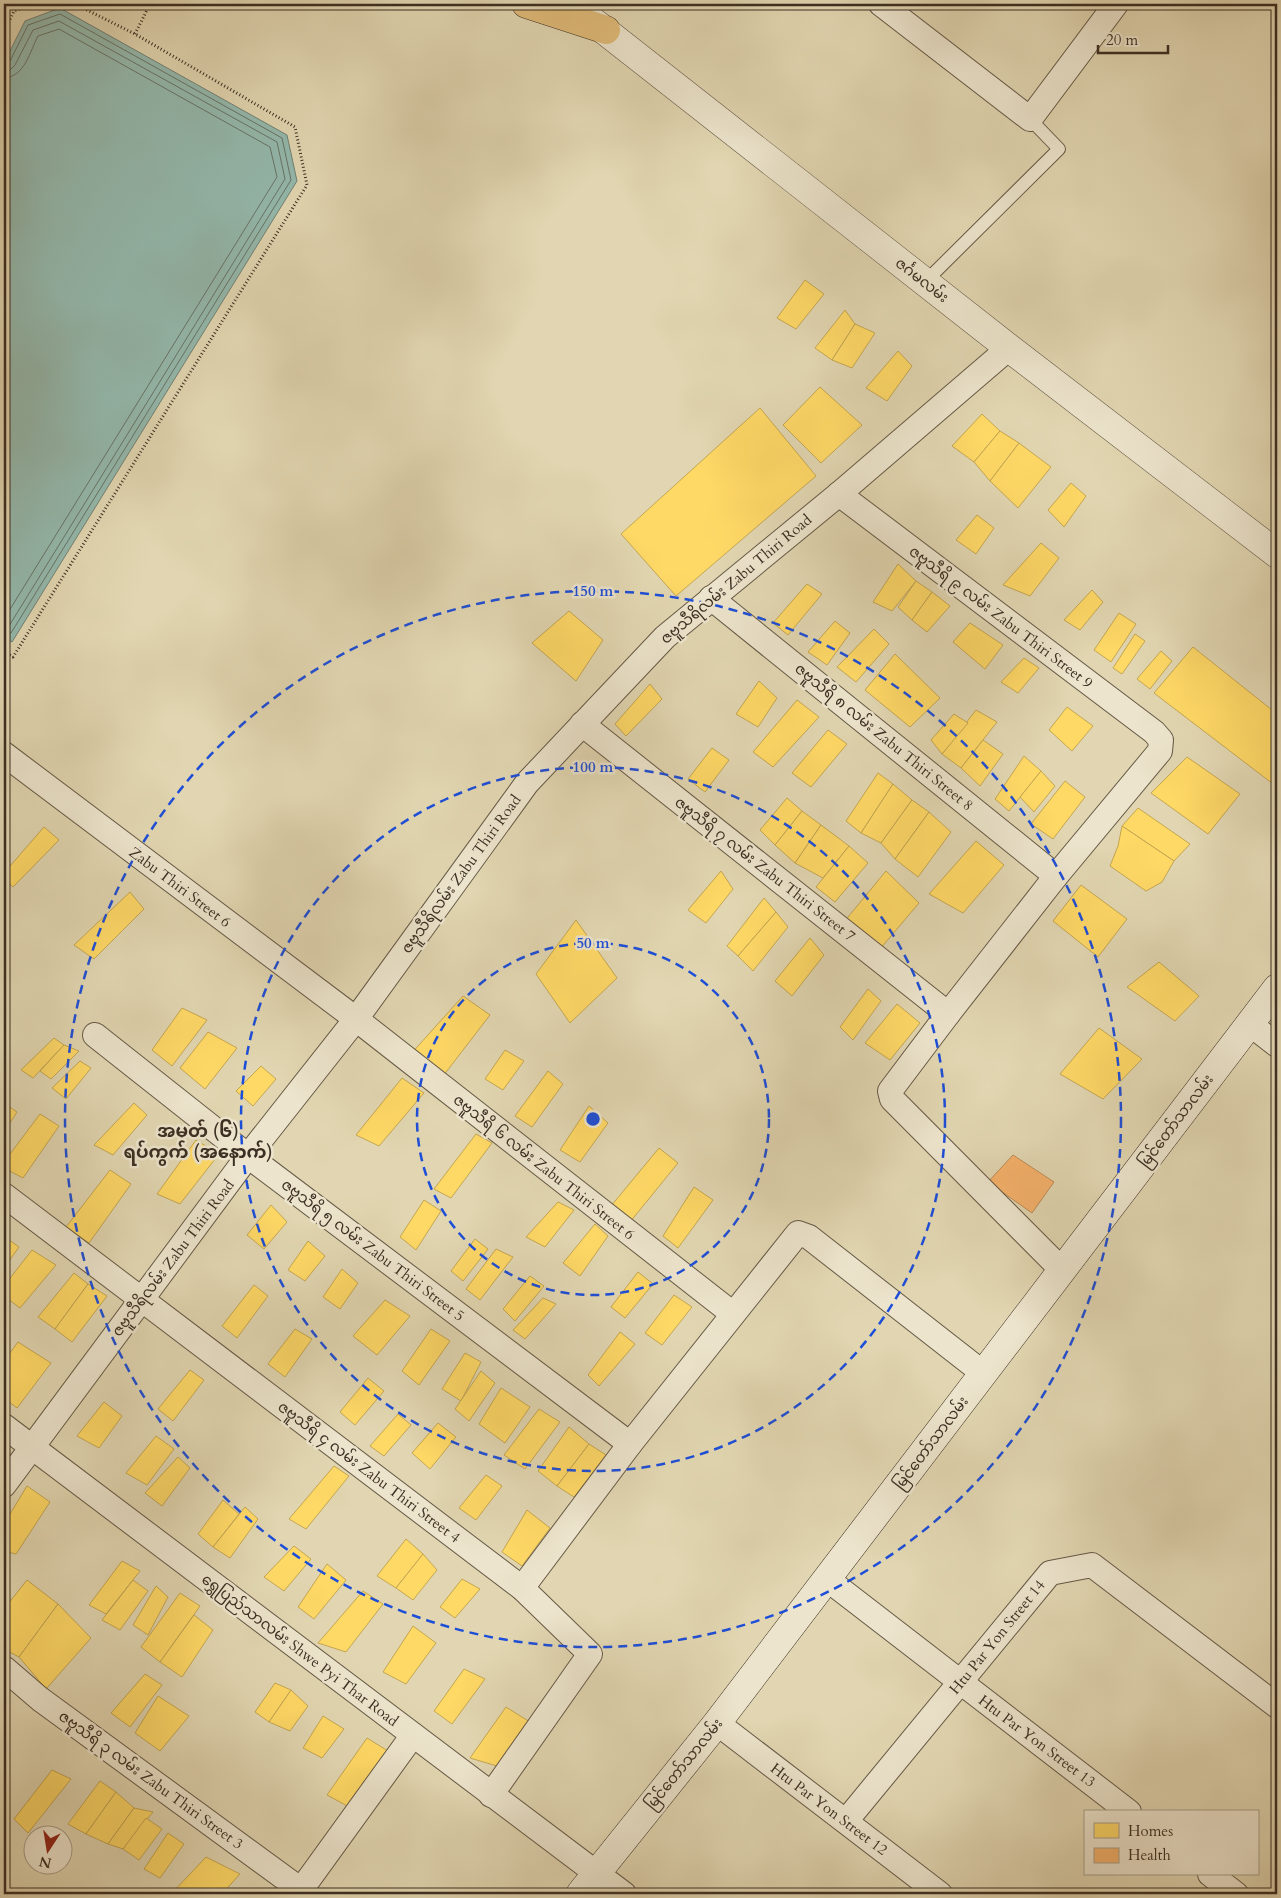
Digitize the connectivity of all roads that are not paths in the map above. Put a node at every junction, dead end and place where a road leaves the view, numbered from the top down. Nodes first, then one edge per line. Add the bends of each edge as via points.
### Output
1 (526, 4) edge
2 (569, 4) edge
3 (1116, 4) edge
4 (885, 5) edge
5 (606, 30) junction
6 (1030, 119) junction
7 (925, 282) junction
8 (1009, 348) junction
9 (839, 494) junction
10 (1277, 554) edge
11 (711, 598) junction
12 (582, 724) junction
13 (4, 754) edge
14 (1056, 876) junction
15 (1277, 988) edge
16 (948, 1014) junction
17 (356, 1019) junction
18 (1250, 1024) junction
19 (95, 1035) dead end
20 (1277, 1045) edge
21 (248, 1156) junction
22 (4, 1195) edge
23 (1062, 1270) junction
24 (141, 1300) junction
25 (733, 1314) junction
26 (984, 1373) junction
27 (4, 1426) edge
28 (630, 1444) junction
29 (32, 1446) junction
30 (4, 1485) edge
31 (827, 1579) junction
32 (522, 1588) junction
33 (4, 1668) edge
34 (960, 1682) junction
35 (1277, 1706) edge
36 (718, 1723) junction
37 (413, 1735) junction
38 (492, 1794) junction
39 (1125, 1810) edge
40 (846, 1821) junction
41 (1213, 1876) edge
42 (588, 1884) edge
43 (299, 1892) edge
44 (624, 1894) edge
45 (940, 1894) edge
46 (1236, 1894) edge

1 - 5 main road
2 - 5 main road, ဇင်္ဂမလမ်း
3 - 6 street
4 - 6 street
5 - 7 main road, ဇင်္ဂမလမ်း
6 - 7 lane via 1058,149
7 - 8 main road, ဇင်္ဂမလမ်း
8 - 9 street, ဇဗူသီရိလမ်း Zabu Thiri Road
8 - 10 main road, ဇင်္ဂမလမ်း
9 - 11 street, ဇဗူသီရိလမ်း Zabu Thiri Road
9 - 14 street, ဇဗူသီရိ ၉ လမ်း Zabu Thiri Street 9 via 1161,740 1160,751
11 - 12 street, ဇဗူသီရိလမ်း Zabu Thiri Road via 665,637
11 - 14 street, ဇဗူသီရိ ၈ လမ်း Zabu Thiri Street 8
12 - 16 street, ဇဗူသီရိ ၇ လမ်း Zabu Thiri Street 7
12 - 17 street, ဇဗူသီရိလမ်း Zabu Thiri Road via 527,783
13 - 17 street, Zabu Thiri Street 6
14 - 16 street
15 - 18 main road, မြင်တော်သာလမ်း
16 - 23 street via 895,1083 890,1091 892,1099
17 - 21 street, ဇဗူသီရိလမ်း Zabu Thiri Road
17 - 25 street, ဇဗူသီရိ ၆ လမ်း Zabu Thiri Street 6
18 - 20 street
18 - 23 main road, မြင်တော်သာလမ်း
19 - 21 street, ဇဗူသီရိ ၅ လမ်း Zabu Thiri Street 5
21 - 24 street, ဇဗူသီရိလမ်း Zabu Thiri Road
21 - 28 street, ဇဗူသီရိ ၅ လမ်း Zabu Thiri Street 5
22 - 24 street, ဇဗူသီရိ ၄ လမ်း Zabu Thiri Street 4
23 - 26 main road, မြင်တော်သာလမ်း
24 - 29 street, ဇဗူသီရိလမ်း Zabu Thiri Road
24 - 32 street, ဇဗူသီရိ ၄ လမ်း Zabu Thiri Street 4
25 - 26 street via 798,1233 809,1237
25 - 28 street
26 - 31 main road, မြင်တော်သာလမ်း
27 - 29 street, ရွှေပြည်သာလမ်း Shwe Pyi Thar Road
28 - 32 street
29 - 30 street, ဇဗူသီရိလမ်း Zabu Thiri Road
29 - 37 street, ရွှေပြည်သာလမ်း Shwe Pyi Thar Road
31 - 34 street, Htu Par Yon Street 13
31 - 36 main road, မြင်တော်သာလမ်း
32 - 38 street, ဇဗူသီရိ ၄ လမ်း Zabu Thiri Street 4 via 590,1654
33 - 43 street, ဇဗူသီရိ ၃ လမ်း Zabu Thiri Street 3
34 - 35 street, Htu Par Yon Street 14 via 1050,1573 1092,1565
34 - 39 street, Htu Par Yon Street 13
34 - 40 street, Htu Par Yon Street 14
36 - 40 street, Htu Par Yon Street 12
36 - 42 main road, မြင်တော်သာလမ်း
37 - 38 street, ရွှေပြည်သာလမ်း Shwe Pyi Thar Road
37 - 43 street
38 - 42 street, ရွှေပြည်သာလမ်း Shwe Pyi Thar Road
40 - 45 street, Htu Par Yon Street 12
41 - 46 street
42 - 44 street, ရွှေပြည်သာလမ်း Shwe Pyi Thar Road

